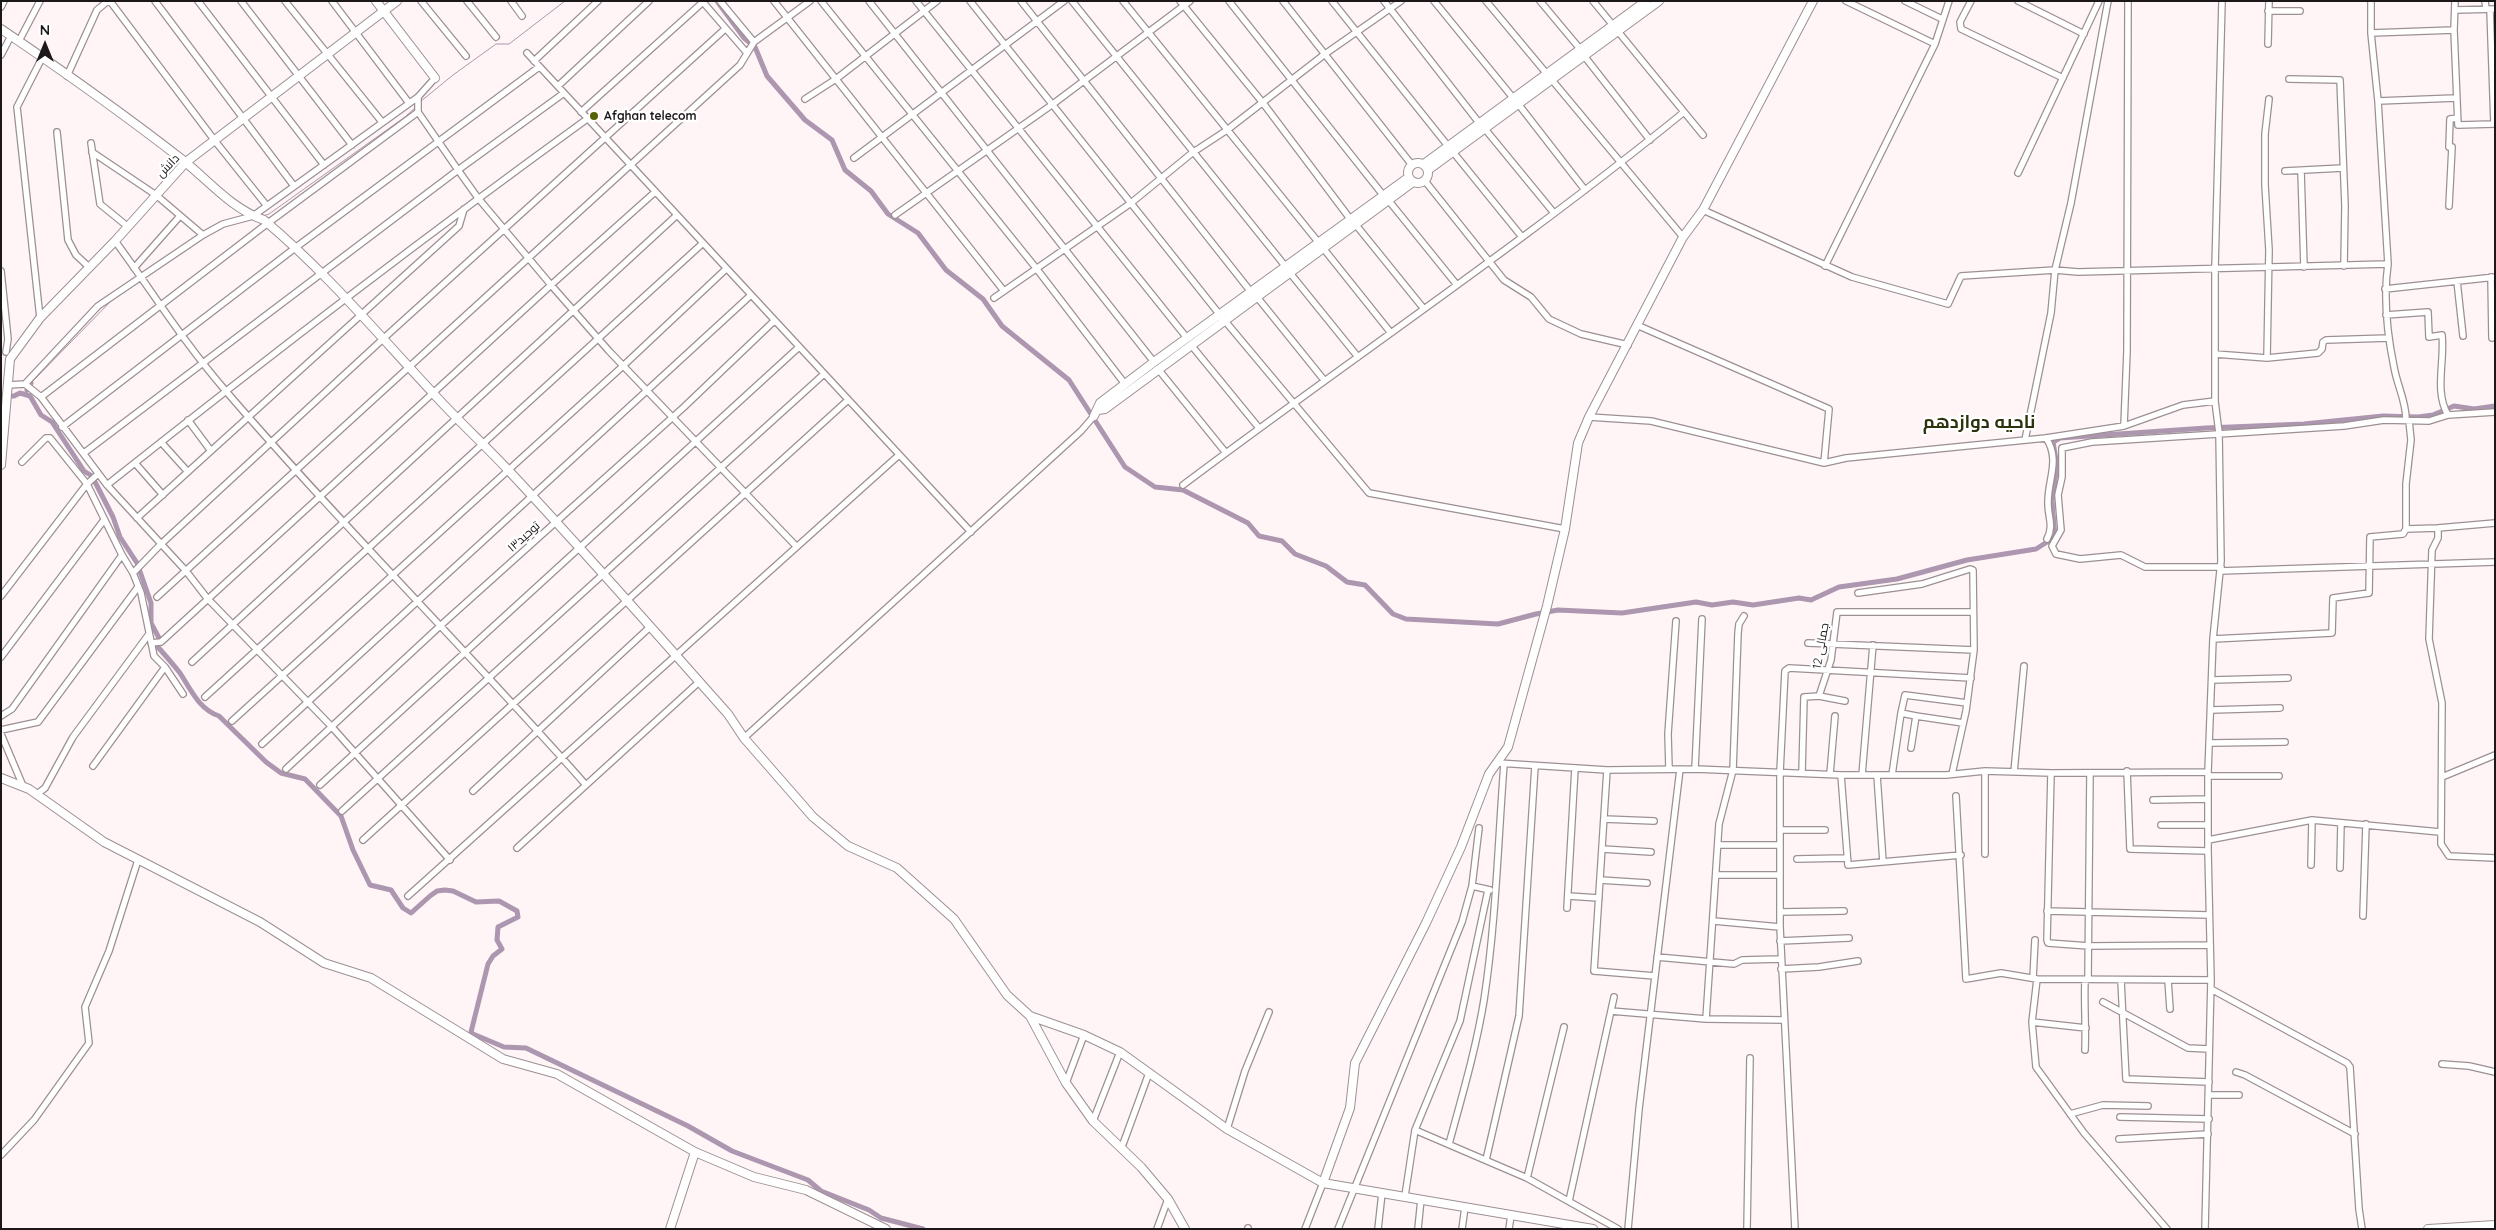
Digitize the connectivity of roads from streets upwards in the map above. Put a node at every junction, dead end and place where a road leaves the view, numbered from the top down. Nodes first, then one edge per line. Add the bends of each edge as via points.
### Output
1 (4, 1) edge
2 (40, 1) edge
3 (109, 1) edge
4 (155, 1) edge
5 (198, 1) edge
6 (241, 1) edge
7 (285, 1) edge
8 (332, 1) edge
9 (376, 1) edge
10 (397, 1) edge
11 (421, 1) edge
12 (467, 1) edge
13 (511, 1) edge
14 (598, 1) edge
15 (649, 1) edge
16 (702, 1) edge
17 (720, 1) edge
18 (774, 1) edge
19 (810, 1) edge
20 (821, 1) edge
21 (869, 1) edge
22 (916, 1) edge
23 (938, 1) edge
24 (970, 1) edge
25 (1021, 1) edge
26 (1064, 1) edge
27 (1072, 1) edge
28 (1123, 1) edge
29 (1190, 1) edge
30 (1229, 1) edge
31 (1283, 1) edge
32 (1332, 1) edge
33 (1384, 1) edge
34 (1401, 1) edge
35 (1434, 1) edge
36 (1486, 1) edge
37 (1540, 1) edge
38 (1593, 1) edge
39 (1659, 1) edge
40 (1813, 1) edge
41 (1846, 1) edge
42 (1905, 1) edge
43 (1949, 1) edge
44 (1971, 1) edge
45 (2018, 1) edge
46 (2099, 1) edge
47 (2108, 1) edge
48 (2128, 1) edge
49 (2222, 1) edge
50 (2269, 1) edge
51 (2371, 1) edge
52 (2455, 1) edge
53 (2485, 1) edge
54 (1644, 2) edge
55 (1182, 3) edge
56 (1, 6) edge
57 (1390, 9) junction
58 (2490, 9) edge
59 (2456, 10) junction
60 (924, 11) junction
61 (2268, 11) junction
62 (2300, 11) dead end
63 (384, 12) junction
64 (522, 16) dead end
65 (788, 18) junction
66 (1942, 19) junction
67 (1036, 21) junction
68 (1, 29) edge
69 (725, 29) junction
70 (1615, 29) junction
71 (2454, 30) junction
72 (1357, 31) junction
73 (355, 32) junction
74 (1149, 32) junction
75 (2371, 33) junction
76 (894, 34) junction
77 (2084, 34) junction
78 (11, 36) junction
79 (496, 36) dead end
80 (19, 41) junction
81 (754, 42) junction
82 (1006, 44) junction
83 (1935, 44) junction
84 (2268, 44) dead end
85 (327, 53) junction
86 (747, 53) junction
87 (1583, 53) junction
88 (527, 54) dead end
89 (1324, 54) junction
90 (1, 55) edge
91 (466, 56) dead end
92 (865, 56) junction
93 (1116, 56) junction
94 (42, 58) junction
95 (534, 61) junction
96 (539, 66) junction
97 (2493, 68) edge
98 (971, 70) junction
99 (67, 76) junction
100 (299, 76) junction
101 (435, 78) joint
102 (1549, 78) junction
103 (2063, 78) junction
104 (836, 79) junction
105 (2290, 79) dead end
106 (1082, 80) junction
107 (1293, 80) junction
108 (558, 86) junction
109 (564, 93) junction
110 (941, 93) junction
111 (418, 97) junction
112 (2456, 98) junction
113 (272, 99) junction
114 (805, 99) dead end
115 (2269, 99) dead end
116 (2378, 101) junction
117 (1517, 102) junction
118 (410, 103) junction
119 (1263, 103) junction
120 (1054, 104) junction
121 (418, 112) junction
122 (581, 112) junction
123 (1684, 112) junction
124 (911, 114) junction
125 (2457, 118) junction
126 (242, 119) junction
127 (588, 119) junction
128 (382, 122) junction
129 (2494, 124) edge
130 (1483, 126) junction
131 (1018, 127) junction
132 (1227, 130) junction
133 (57, 132) dead end
134 (1703, 135) dead end
135 (882, 136) junction
136 (605, 138) junction
137 (438, 140) junction
138 (1650, 140) junction
139 (215, 141) junction
140 (90, 143) dead end
141 (352, 145) junction
142 (1450, 149) junction
143 (988, 150) junction
144 (92, 152) junction
145 (1192, 153) junction
146 (854, 158) dead end
147 (186, 162) junction
148 (630, 164) junction
149 (1621, 164) junction
150 (324, 165) junction
151 (1412, 165) junction
152 (1426, 168) junction
153 (2343, 168) junction
154 (458, 170) junction
155 (957, 170) junction
156 (2285, 171) dead end
157 (2301, 171) junction
158 (2018, 173) dead end
159 (1162, 177) junction
160 (1411, 179) junction
161 (1425, 181) junction
162 (294, 186) junction
163 (1585, 190) junction
164 (655, 192) junction
165 (926, 193) junction
166 (156, 195) junction
167 (478, 198) junction
168 (1386, 198) junction
169 (1132, 203) junction
170 (267, 206) junction
171 (2450, 206) dead end
172 (464, 209) junction
173 (1702, 210) junction
174 (1554, 213) junction
175 (677, 215) junction
176 (895, 215) dead end
177 (180, 216) junction
178 (253, 216) junction
179 (266, 221) junction
180 (1354, 222) junction
181 (127, 226) junction
182 (1097, 226) junction
183 (505, 230) junction
184 (203, 235) junction
185 (1522, 237) junction
186 (1683, 237) junction
187 (115, 241) junction
188 (703, 243) junction
189 (1321, 246) junction
190 (295, 248) junction
191 (1066, 249) junction
192 (528, 257) junction
193 (1490, 260) junction
194 (2388, 264) junction
195 (1825, 266) junction
196 (2344, 266) junction
197 (89, 267) junction
198 (2269, 267) junction
199 (2304, 267) junction
200 (134, 268) junction
201 (1036, 268) junction
202 (2215, 268) junction
203 (726, 269) junction
204 (2127, 269) junction
205 (1288, 270) junction
206 (2055, 270) junction
207 (1, 271) edge
208 (322, 273) junction
209 (142, 277) junction
210 (2493, 277) edge
211 (2457, 281) junction
212 (550, 285) junction
213 (1457, 285) junction
214 (2385, 289) junction
215 (1004, 292) junction
216 (1254, 294) junction
217 (751, 295) junction
218 (994, 298) dead end
219 (347, 299) junction
220 (160, 307) junction
221 (1424, 309) junction
222 (362, 312) junction
223 (574, 312) junction
224 (2386, 315) junction
225 (40, 318) junction
226 (1222, 318) junction
227 (774, 321) junction
228 (1639, 326) junction
229 (1391, 333) junction
230 (181, 336) junction
231 (2463, 336) dead end
232 (384, 338) junction
233 (598, 338) junction
234 (2389, 338) junction
235 (2492, 338) dead end
236 (1189, 341) junction
237 (1628, 346) junction
238 (799, 347) junction
239 (6, 352) edge
240 (2215, 354) junction
241 (1358, 357) junction
242 (2267, 358) junction
243 (203, 364) junction
244 (1156, 365) junction
245 (623, 366) junction
246 (410, 367) junction
247 (824, 374) junction
248 (1324, 380) junction
249 (25, 384) junction
250 (1125, 384) junction
251 (7, 388) junction
252 (647, 390) junction
253 (225, 391) junction
254 (433, 393) junction
255 (41, 397) junction
256 (848, 400) junction
257 (2215, 401) junction
258 (1293, 402) junction
259 (2495, 412) edge
260 (1096, 413) junction
261 (249, 416) junction
262 (673, 416) junction
263 (2448, 416) junction
264 (1589, 417) junction
265 (2407, 418) junction
266 (457, 419) junction
267 (188, 420) junction
268 (2124, 426) junction
269 (62, 427) junction
270 (1259, 428) junction
271 (2219, 433) junction
272 (2046, 438) junction
273 (2025, 440) junction
274 (696, 441) junction
275 (161, 442) junction
276 (272, 442) junction
277 (482, 444) junction
278 (211, 451) junction
279 (84, 453) junction
280 (1226, 453) junction
281 (899, 454) junction
282 (22, 462) dead end
283 (135, 463) junction
284 (1824, 463) junction
285 (1, 465) edge
286 (721, 467) junction
287 (298, 470) junction
288 (508, 470) junction
289 (188, 472) junction
290 (98, 474) junction
291 (87, 484) junction
292 (107, 485) junction
293 (1183, 486) dead end
294 (745, 492) junction
295 (163, 495) junction
296 (319, 496) junction
297 (532, 496) junction
298 (138, 518) junction
299 (104, 520) junction
300 (344, 520) junction
301 (556, 522) junction
302 (2495, 523) edge
303 (2438, 528) junction
304 (1565, 529) junction
305 (2406, 529) junction
306 (971, 532) junction
307 (2047, 539) dead end
308 (161, 544) junction
309 (796, 546) junction
310 (369, 548) junction
311 (579, 548) junction
312 (122, 555) junction
313 (2495, 562) edge
314 (2432, 564) junction
315 (2370, 566) junction
316 (2220, 569) junction
317 (186, 570) junction
318 (133, 573) junction
319 (392, 574) junction
320 (603, 574) junction
321 (138, 587) junction
322 (1858, 593) dead end
323 (1, 596) edge
324 (157, 597) dead end
325 (207, 598) junction
326 (626, 600) junction
327 (418, 601) junction
328 (1972, 612) junction
329 (1744, 616) dead end
330 (1702, 619) dead end
331 (1676, 621) dead end
332 (234, 623) junction
333 (440, 626) junction
334 (650, 627) junction
335 (149, 634) junction
336 (2213, 639) junction
337 (1808, 642) dead end
338 (151, 643) junction
339 (1834, 643) junction
340 (1873, 644) junction
341 (258, 649) junction
342 (1974, 650) junction
343 (465, 652) junction
344 (676, 656) junction
345 (1, 657) edge
346 (192, 662) dead end
347 (2024, 666) dead end
348 (165, 667) junction
349 (1828, 670) junction
350 (1871, 673) junction
351 (282, 676) junction
352 (489, 676) junction
353 (1971, 678) junction
354 (2288, 678) dead end
355 (2212, 680) junction
356 (699, 682) junction
357 (183, 694) dead end
358 (1819, 696) junction
359 (205, 697) dead end
360 (1845, 701) dead end
361 (308, 702) junction
362 (514, 703) junction
363 (1967, 703) junction
364 (2280, 708) dead end
365 (2211, 710) junction
366 (1901, 714) junction
367 (1, 716) edge
368 (1835, 716) dead end
369 (1916, 716) junction
370 (232, 721) dead end
371 (1963, 722) junction
372 (332, 727) junction
373 (1, 730) edge
374 (537, 730) junction
375 (1, 734) edge
376 (744, 738) junction
377 (2285, 742) dead end
378 (2210, 743) junction
379 (262, 744) dead end
380 (1912, 748) dead end
381 (355, 754) junction
382 (2495, 755) edge
383 (562, 758) junction
384 (1501, 764) junction
385 (93, 766) dead end
386 (1535, 766) junction
387 (1575, 768) junction
388 (286, 769) dead end
389 (1670, 769) junction
390 (1680, 769) junction
391 (1695, 769) junction
392 (1607, 770) junction
393 (1732, 770) junction
394 (1984, 771) junction
395 (2127, 771) junction
396 (1780, 772) junction
397 (2014, 772) junction
398 (1802, 773) junction
399 (2051, 773) junction
400 (2090, 773) junction
401 (1830, 774) junction
402 (1841, 774) junction
403 (1952, 774) junction
404 (2208, 774) junction
405 (1862, 775) junction
406 (1877, 775) junction
407 (1892, 775) junction
408 (2279, 776) dead end
409 (2442, 777) junction
410 (1, 778) edge
411 (378, 779) junction
412 (320, 785) dead end
413 (23, 786) junction
414 (586, 786) junction
415 (473, 791) dead end
416 (36, 794) junction
417 (1956, 796) dead end
418 (2208, 799) junction
419 (2153, 800) dead end
420 (402, 806) junction
421 (342, 811) dead end
422 (1604, 819) junction
423 (2312, 820) junction
424 (1654, 821) dead end
425 (2341, 822) junction
426 (2161, 824) dead end
427 (2366, 824) junction
428 (2208, 825) junction
429 (1479, 828) dead end
430 (1780, 830) junction
431 (1825, 830) dead end
432 (2440, 832) junction
433 (363, 840) dead end
434 (2208, 840) junction
435 (1718, 845) junction
436 (1780, 845) junction
437 (516, 848) dead end
438 (1602, 849) junction
439 (2208, 851) junction
440 (1651, 852) dead end
441 (1985, 854) dead end
442 (1961, 856) junction
443 (1846, 858) junction
444 (2495, 858) edge
445 (1796, 859) dead end
446 (138, 860) junction
447 (450, 860) junction
448 (1883, 862) junction
449 (2312, 865) dead end
450 (2340, 868) dead end
451 (1780, 874) junction
452 (1717, 875) junction
453 (1600, 880) junction
454 (1647, 883) dead end
455 (1472, 886) junction
456 (1491, 890) junction
457 (408, 896) dead end
458 (1568, 896) junction
459 (1598, 898) junction
460 (1567, 908) dead end
461 (1844, 911) dead end
462 (2047, 911) junction
463 (2088, 911) junction
464 (1780, 912) junction
465 (2209, 915) junction
466 (2363, 916) dead end
467 (1714, 921) junction
468 (1780, 927) junction
469 (1849, 938) dead end
470 (2036, 940) dead end
471 (1780, 941) junction
472 (2210, 945) junction
473 (2089, 946) junction
474 (1657, 957) junction
475 (1781, 959) junction
476 (1858, 961) dead end
477 (1710, 962) junction
478 (1781, 969) junction
479 (1655, 976) junction
480 (2035, 978) junction
481 (2086, 980) junction
482 (2168, 980) junction
483 (2211, 980) junction
484 (2121, 981) junction
485 (2211, 989) junction
486 (1614, 998) dead end
487 (2103, 1002) dead end
488 (2170, 1008) dead end
489 (1612, 1011) junction
490 (1269, 1012) dead end
491 (2121, 1012) junction
492 (1652, 1015) junction
493 (1030, 1016) junction
494 (1706, 1019) junction
495 (1784, 1020) junction
496 (2032, 1022) junction
497 (1564, 1027) dead end
498 (2086, 1028) junction
499 (1084, 1035) junction
500 (2209, 1049) junction
501 (2085, 1050) dead end
502 (1120, 1052) junction
503 (1750, 1058) dead end
504 (2442, 1064) dead end
505 (2236, 1072) dead end
506 (2495, 1072) edge
507 (1149, 1073) junction
508 (1066, 1082) junction
509 (2209, 1082) junction
510 (2209, 1095) junction
511 (2239, 1095) dead end
512 (2148, 1106) dead end
513 (2070, 1114) junction
514 (2120, 1117) dead end
515 (2208, 1119) junction
516 (1094, 1121) junction
517 (1227, 1129) junction
518 (1415, 1130) junction
519 (2208, 1134) junction
520 (2355, 1134) junction
521 (2119, 1139) dead end
522 (1123, 1144) dead end
523 (1450, 1144) junction
524 (695, 1152) junction
525 (1, 1155) edge
526 (1486, 1160) junction
527 (1527, 1178) junction
528 (1323, 1183) junction
529 (1352, 1189) junction
530 (1382, 1193) junction
531 (1405, 1196) junction
532 (1168, 1199) junction
533 (1421, 1199) junction
534 (1569, 1201) junction
535 (1465, 1207) junction
536 (1511, 1215) junction
537 (2495, 1225) edge
538 (1578, 1228) edge
539 (2433, 1228) edge
540 (2458, 1228) edge
541 (670, 1229) edge
542 (886, 1229) edge
543 (1157, 1229) edge
544 (1185, 1229) edge
545 (1305, 1229) edge
546 (1338, 1229) edge
547 (1378, 1229) edge
548 (1418, 1229) edge
549 (1462, 1229) edge
550 (1509, 1229) edge
551 (1592, 1229) edge
552 (1618, 1229) edge
553 (1628, 1229) edge
554 (1747, 1229) edge
555 (1795, 1229) edge
556 (2167, 1229) edge
557 (2205, 1229) edge
558 (2362, 1229) edge

1 - 56 street
2 - 80 street
3 - 99 street via 97,10
3 - 139 street
4 - 126 street
5 - 113 street
6 - 100 street
7 - 85 street
8 - 73 street
9 - 63 street
10 - 63 street, دانش
11 - 91 street
12 - 79 street
13 - 64 street
14 - 95 street
15 - 108 street
16 - 69 street
16 - 122 street
17 - 81 street
18 - 65 street
19 - 65 street
20 - 92 street
21 - 76 street
22 - 60 street
23 - 60 street
24 - 82 street
25 - 67 street
26 - 67 street
27 - 93 street
28 - 74 street
29 - 55 street
30 - 107 street
31 - 89 street
32 - 72 street
33 - 57 street
34 - 57 street
35 - 117 street
36 - 102 street
37 - 87 street
38 - 70 street
39 - 70 street
40 - 173 street
41 - 83 street
42 - 66 street
43 - 66 street
44 - 103 street via 1960,22 1961,29
45 - 77 street
46 - 77 street
47 - 206 street via 2071,203
48 - 204 street
49 - 202 street
50 - 61 street
51 - 75 street
52 - 59 street
53 - 58 street
54 - 70 street
55 - 74 street
55 - 119 street
57 - 72 street
57 - 130 street
58 - 59 street
58 - 97 street
59 - 71 street
60 - 76 street
60 - 98 street
61 - 62 street
61 - 84 street
63 - 73 street, دانش
63 - 101 street
65 - 81 street
65 - 104 street
66 - 83 street
67 - 82 street
67 - 106 street
68 - 78 street
69 - 86 street
69 - 136 street
70 - 87 street
70 - 123 street
71 - 75 street
71 - 112 street
72 - 89 street
72 - 142 street
73 - 85 street, دانش
73 - 118 street
74 - 93 street
74 - 132 street
75 - 116 street
76 - 92 street
76 - 110 street
77 - 103 street
78 - 80 street
78 - 90 street
80 - 94 street
81 - 86 street
82 - 98 street
82 - 120 street
83 - 195 street
85 - 100 street, دانش
85 - 128 street
86 - 148 street via 740,65
87 - 102 street
87 - 138 street
88 - 95 street
89 - 107 street
89 - 151 street
92 - 104 street
92 - 124 street
93 - 106 street
93 - 145 street
94 - 99 street
94 - 225 street via 17,107
95 - 96 street
96 - 108 street
96 - 137 street
97 - 129 street
98 - 110 street
98 - 131 street
99 - 147 street
100 - 113 street, دانش
100 - 141 street
101 - 111 street
102 - 117 street
102 - 149 street
103 - 158 street
104 - 114 street
104 - 135 street
105 - 153 street via 2340,80
106 - 120 street
106 - 159 street
107 - 119 street
107 - 168 street
108 - 109 street
109 - 122 street
109 - 154 street
110 - 124 street
110 - 143 street
111 - 118 street
111 - 121 street
112 - 116 street
112 - 125 street
113 - 126 street, دانش
113 - 150 street
115 - 198 street via 2265,134
116 - 194 street
117 - 130 street
117 - 163 street
118 - 128 street
119 - 132 street
119 - 180 street
120 - 131 street
120 - 169 street
121 - 137 street
121 - 179 street
122 - 127 street
123 - 134 street
123 - 138 street
124 - 135 street
124 - 155 street
125 - 129 street via 2458,125
125 - 171 street via 2450,119
126 - 139 street, دانش
126 - 162 street
127 - 136 street
127 - 167 street
128 - 141 street
130 - 142 street
130 - 174 street
131 - 143 street
131 - 182 street
132 - 145 street
132 - 189 street
133 - 197 street via 68,240 76,255
135 - 146 street
135 - 165 street
136 - 148 street
136 - 183 street
137 - 154 street
137 - 190 street
138 - 149 street
139 - 147 street, دانش
139 - 170 street
140 - 144 street
141 - 150 street
142 - 152 street
142 - 185 street
143 - 155 street
143 - 191 street
144 - 166 street
144 - 181 street via 100,204
145 - 159 street
145 - 205 street
147 - 166 street, دانش
147 - 178 street via 224,196
148 - 164 street
148 - 192 street
149 - 163 street
149 - 186 street
150 - 162 street
151 - 152 street via 1419,163
151 - 160 street via 1408,171
152 - 161 street
153 - 157 street
153 - 196 street
154 - 167 street
154 - 208 street
155 - 165 street
155 - 201 street
156 - 157 street
157 - 199 street
159 - 169 street
159 - 216 street
160 - 161 street via 1418,183
160 - 168 street
161 - 193 street
162 - 170 street
163 - 174 street
164 - 175 street
164 - 212 street
165 - 176 street
165 - 215 street
166 - 177 street
166 - 181 street, دانش
167 - 172 street
167 - 183 street
168 - 180 street
168 - 213 street
169 - 182 street
169 - 226 street
170 - 178 street
172 - 219 street
172 - 222 street via 459,226
173 - 186 street
173 - 195 street
174 - 185 street
175 - 188 street
175 - 223 street
177 - 184 street
177 - 200 street
178 - 179 street
178 - 184 street via 223,224
179 - 190 street
179 - 220 street
180 - 189 street
180 - 221 street
181 - 187 street, دانش
182 - 191 street
182 - 236 street
183 - 192 street
183 - 232 street
184 - 209 street
185 - 193 street
186 - 228 street
187 - 197 street, دانش
187 - 200 street
188 - 203 street
188 - 233 street
189 - 205 street
189 - 229 street
190 - 208 street
190 - 230 street
191 - 201 street
191 - 244 street
192 - 212 street
192 - 246 street
193 - 213 street
193 - 237 street via 1504,280 1530,297 1556,324
194 - 196 street
194 - 214 street
195 - 206 street via 1852,277 1948,304 1962,276
196 - 199 street
197 - 225 street, دانش
198 - 199 street
198 - 202 street
198 - 242 street
200 - 209 street
201 - 215 street
201 - 250 street
202 - 204 street
202 - 240 street
203 - 217 street
203 - 245 street
204 - 206 street
204 - 268 street
205 - 216 street
205 - 241 street
206 - 273 street via 2051,313
207 - 239 street via 8,339
208 - 219 street
208 - 243 street
209 - 220 street
209 - 249 street via 98,306
210 - 211 street
210 - 235 street
211 - 214 street
211 - 231 street
212 - 223 street
212 - 254 street
213 - 221 street
214 - 224 street
215 - 218 street
216 - 226 street
216 - 248 street
217 - 227 street
217 - 252 street
219 - 222 street
219 - 253 street
220 - 230 street
220 - 255 street
221 - 229 street
222 - 232 street
222 - 261 street
223 - 233 street
223 - 266 street
224 - 234 street
224 - 263 street via 2428,312 2429,337 2442,335 2441,381 2443,407
225 - 239 street, دانش
226 - 236 street
226 - 258 street
227 - 238 street
227 - 262 street, توحید۱۳
228 - 237 street
228 - 284 street via 1829,409
229 - 241 street
230 - 243 street
230 - 269 street
232 - 246 street
232 - 276 street
233 - 245 street
233 - 277 street
234 - 242 street via 2326,340 2318,353
234 - 265 street
236 - 244 street
236 - 270 street
237 - 264 street
238 - 247 street
238 - 274 street
239 - 251 street
240 - 242 street
240 - 257 street
241 - 248 street
243 - 253 street
243 - 279 street
244 - 250 street
244 - 260 street
244 - 280 street
245 - 252 street
245 - 288 street
246 - 254 street
246 - 287 street
247 - 256 street
247 - 286 street
248 - 258 street
249 - 251 street
249 - 255 street
250 - 260 street via 1100,403
251 - 285 street
252 - 262 street
252 - 297 street
253 - 261 street
253 - 267 street
254 - 266 street
254 - 296 street
255 - 269 street
256 - 281 street
256 - 294 street
257 - 268 street via 2183,404
257 - 271 street
258 - 270 street
258 - 304 street via 1369,493
259 - 263 street
260 - 306 street via 1081,431
261 - 276 street
261 - 278 street
262 - 274 street
262 - 301 street, توحید۱۳
263 - 265 street via 2429,421
264 - 284 street via 1650,421
264 - 304 street via 1578,443
265 - 271 street via 2344,426
265 - 305 street via 2411,440 2406,484
266 - 277 street
266 - 300 street
267 - 275 street
267 - 278 street
268 - 272 street
269 - 279 street
270 - 280 street
271 - 316 street
271 - 316 street via 2092,442 2062,448 2058,495 2061,530 2052,546 2056,554 2080,559 2121,555 2145,567
272 - 273 street
272 - 307 street via 2051,444 2054,468 2048,503 2051,532
273 - 284 street
274 - 286 street
274 - 311 street
275 - 283 street
275 - 289 street
276 - 287 street
276 - 308 street
277 - 288 street
277 - 310 street
278 - 289 street
279 - 290 street
280 - 293 street
281 - 306 street
281 - 309 street
282 - 291 street via 46,438 50,438
283 - 292 street
283 - 295 street
286 - 294 street
286 - 320 street
287 - 296 street
287 - 317 street
288 - 297 street
288 - 319 street
289 - 295 street
290 - 291 street
290 - 292 street
291 - 299 street
291 - 323 street
292 - 298 street
294 - 309 street
294 - 326 street
295 - 298 street
296 - 300 street
296 - 325 street
297 - 301 street
297 - 327 street
298 - 308 street
299 - 312 street
299 - 345 street
300 - 310 street
300 - 332 street
301 - 311 street
301 - 333 street, توحید۱۳
302 - 303 street
303 - 305 street
303 - 314 street
304 - 384 street via 1547,606
305 - 315 street via 2403,534 2370,537
306 - 376 street
308 - 317 street
308 - 318 street
309 - 344 street
310 - 319 street
310 - 341 street
311 - 320 street
311 - 343 street
312 - 318 street
312 - 367 street via 12,709
313 - 314 street
314 - 315 street
314 - 409 street via 2429,639 2442,703
315 - 316 street
315 - 336 street via 2369,593 2333,598 2332,633
316 - 336 street
317 - 324 street
317 - 325 street
318 - 321 street
319 - 327 street
319 - 351 street
320 - 326 street
320 - 352 street
321 - 335 street
321 - 373 street via 38,722
322 - 328 street via 1922,584 1972,569
325 - 332 street
325 - 338 street via 160,642
326 - 334 street
326 - 362 street
327 - 333 street
327 - 361 street
328 - 339 street, جمالی 12 via 1838,612
328 - 342 street
329 - 393 street via 1738,633
330 - 391 street
331 - 389 street via 1668,734
332 - 341 street
332 - 346 street
333 - 343 street
333 - 372 street, توحید۱۳
334 - 344 street
334 - 374 street
335 - 338 street
335 - 416 street via 73,737 45,788
336 - 355 street
337 - 339 street
338 - 348 street via 154,656
339 - 340 street
339 - 349 street, جمالی 12
340 - 342 street
340 - 350 street
341 - 351 street
341 - 359 street
342 - 353 street
343 - 352 street
343 - 381 street
344 - 356 street
344 - 383 street
347 - 397 street
348 - 357 street
348 - 385 street
349 - 350 street
349 - 358 street, جمالی 12
349 - 396 street via 1786,668
350 - 353 street
350 - 405 street
351 - 361 street
351 - 370 street
352 - 362 street
352 - 411 street
353 - 363 street
354 - 355 street
355 - 365 street
356 - 376 street via 728,714
356 - 414 street
358 - 360 street
358 - 398 street via 1805,696 1804,699
361 - 372 street
361 - 379 street
362 - 374 street
362 - 420 street
363 - 366 street via 1904,695
363 - 371 street
364 - 365 street
365 - 378 street
366 - 369 street
366 - 407 street
368 - 401 street
369 - 371 street
369 - 380 street
371 - 403 street
372 - 381 street
372 - 388 street, توحید۱۳
374 - 383 street
374 - 415 street
375 - 413 street
376 - 493 street via 813,817 848,846 897,868 954,919 1007,995
377 - 378 street
378 - 404 street
381 - 411 street
381 - 412 street
382 - 409 street
383 - 414 street
383 - 447 street
384 - 386 street
384 - 456 street
384 - 528 street via 1489,774 1426,923 1354,1063 1350,1108
386 - 387 street
386 - 526 street via 1519,1016
387 - 392 street
387 - 458 street
389 - 390 street
389 - 392 street
390 - 391 street
390 - 474 street
391 - 393 street
392 - 422 street
393 - 396 street
393 - 435 street via 1719,824
394 - 397 street
394 - 403 street
394 - 441 street
395 - 400 street
395 - 404 street
395 - 439 street via 2130,849
396 - 398 street
396 - 430 street
397 - 399 street
398 - 401 street
399 - 400 street
399 - 462 street
400 - 463 street
401 - 402 street
402 - 405 street
402 - 443 street
403 - 407 street
404 - 408 street
404 - 418 street
405 - 406 street
406 - 407 street
406 - 448 street
409 - 432 street
410 - 413 street
411 - 420 street
411 - 421 street
413 - 416 street
414 - 437 street
416 - 446 street via 104,842
417 - 442 street
418 - 419 street
418 - 428 street
420 - 433 street
420 - 447 street
422 - 424 street
422 - 438 street
423 - 425 street
423 - 434 street
423 - 449 street
425 - 427 street
425 - 450 street
426 - 428 street
427 - 432 street
427 - 466 street
428 - 434 street
429 - 455 street
430 - 431 street
430 - 436 street
432 - 444 street via 2441,844 2449,856
434 - 439 street
435 - 436 street
435 - 452 street
436 - 451 street
438 - 440 street
438 - 453 street
439 - 465 street
442 - 448 street
442 - 480 street via 1966,979 2001,974
443 - 445 street
443 - 448 street via 1848,865
446 - 524 street via 260,922 324,963 371,978 503,1060 557,1074
446 - 525 street via 110,950 84,1008 89,1043 34,1120
447 - 457 street
451 - 452 street
451 - 464 street
452 - 467 street
453 - 454 street
453 - 459 street
455 - 456 street
455 - 529 street via 1462,922
456 - 518 street via 1460,1021
456 - 523 street via 1484,998
458 - 459 street
458 - 460 street
459 - 479 street via 1594,971
461 - 464 street
462 - 463 street
462 - 473 street via 2048,943
463 - 465 street
463 - 473 street
464 - 468 street
465 - 472 street
467 - 468 street
467 - 477 street
468 - 471 street
469 - 471 street
470 - 480 street
471 - 475 street
472 - 473 street
472 - 483 street
473 - 481 street
474 - 477 street
474 - 479 street
475 - 477 street via 1742,960 1734,964
475 - 478 street
476 - 478 street
477 - 494 street
478 - 495 street
479 - 492 street
480 - 481 street
480 - 496 street
481 - 484 street
481 - 498 street via 2083,1014
482 - 483 street
482 - 484 street
482 - 488 street
483 - 485 street
484 - 491 street
485 - 500 street
485 - 520 street via 2347,1063
486 - 489 street
487 - 491 street
489 - 492 street
489 - 534 street
490 - 517 street via 1242,1079
491 - 500 street via 2188,1048
491 - 509 street via 2126,1079
492 - 494 street
492 - 553 street
493 - 499 street
493 - 508 street
494 - 495 street
495 - 555 street
496 - 498 street
496 - 513 street via 2034,1062
497 - 527 street
498 - 501 street
499 - 502 street
499 - 508 street
500 - 509 street
502 - 507 street
502 - 516 street
503 - 554 street
504 - 506 street
505 - 520 street
507 - 517 street
507 - 522 street
508 - 516 street
509 - 510 street
510 - 511 street
510 - 515 street
512 - 513 street via 2103,1105
513 - 556 street
514 - 515 street
515 - 519 street
516 - 532 street
517 - 528 street
518 - 523 street
518 - 531 street
519 - 521 street
519 - 557 street
520 - 558 street
523 - 526 street
524 - 541 street
524 - 542 street via 754,1177 806,1190
526 - 527 street
527 - 534 street
528 - 529 street
528 - 545 street
529 - 530 street
529 - 546 street
530 - 531 street
530 - 547 street
531 - 533 street
532 - 543 street
532 - 544 street
533 - 535 street
533 - 548 street
534 - 552 street
535 - 536 street
535 - 549 street
536 - 538 street
536 - 550 street
537 - 540 street
538 - 551 street
539 - 540 street

